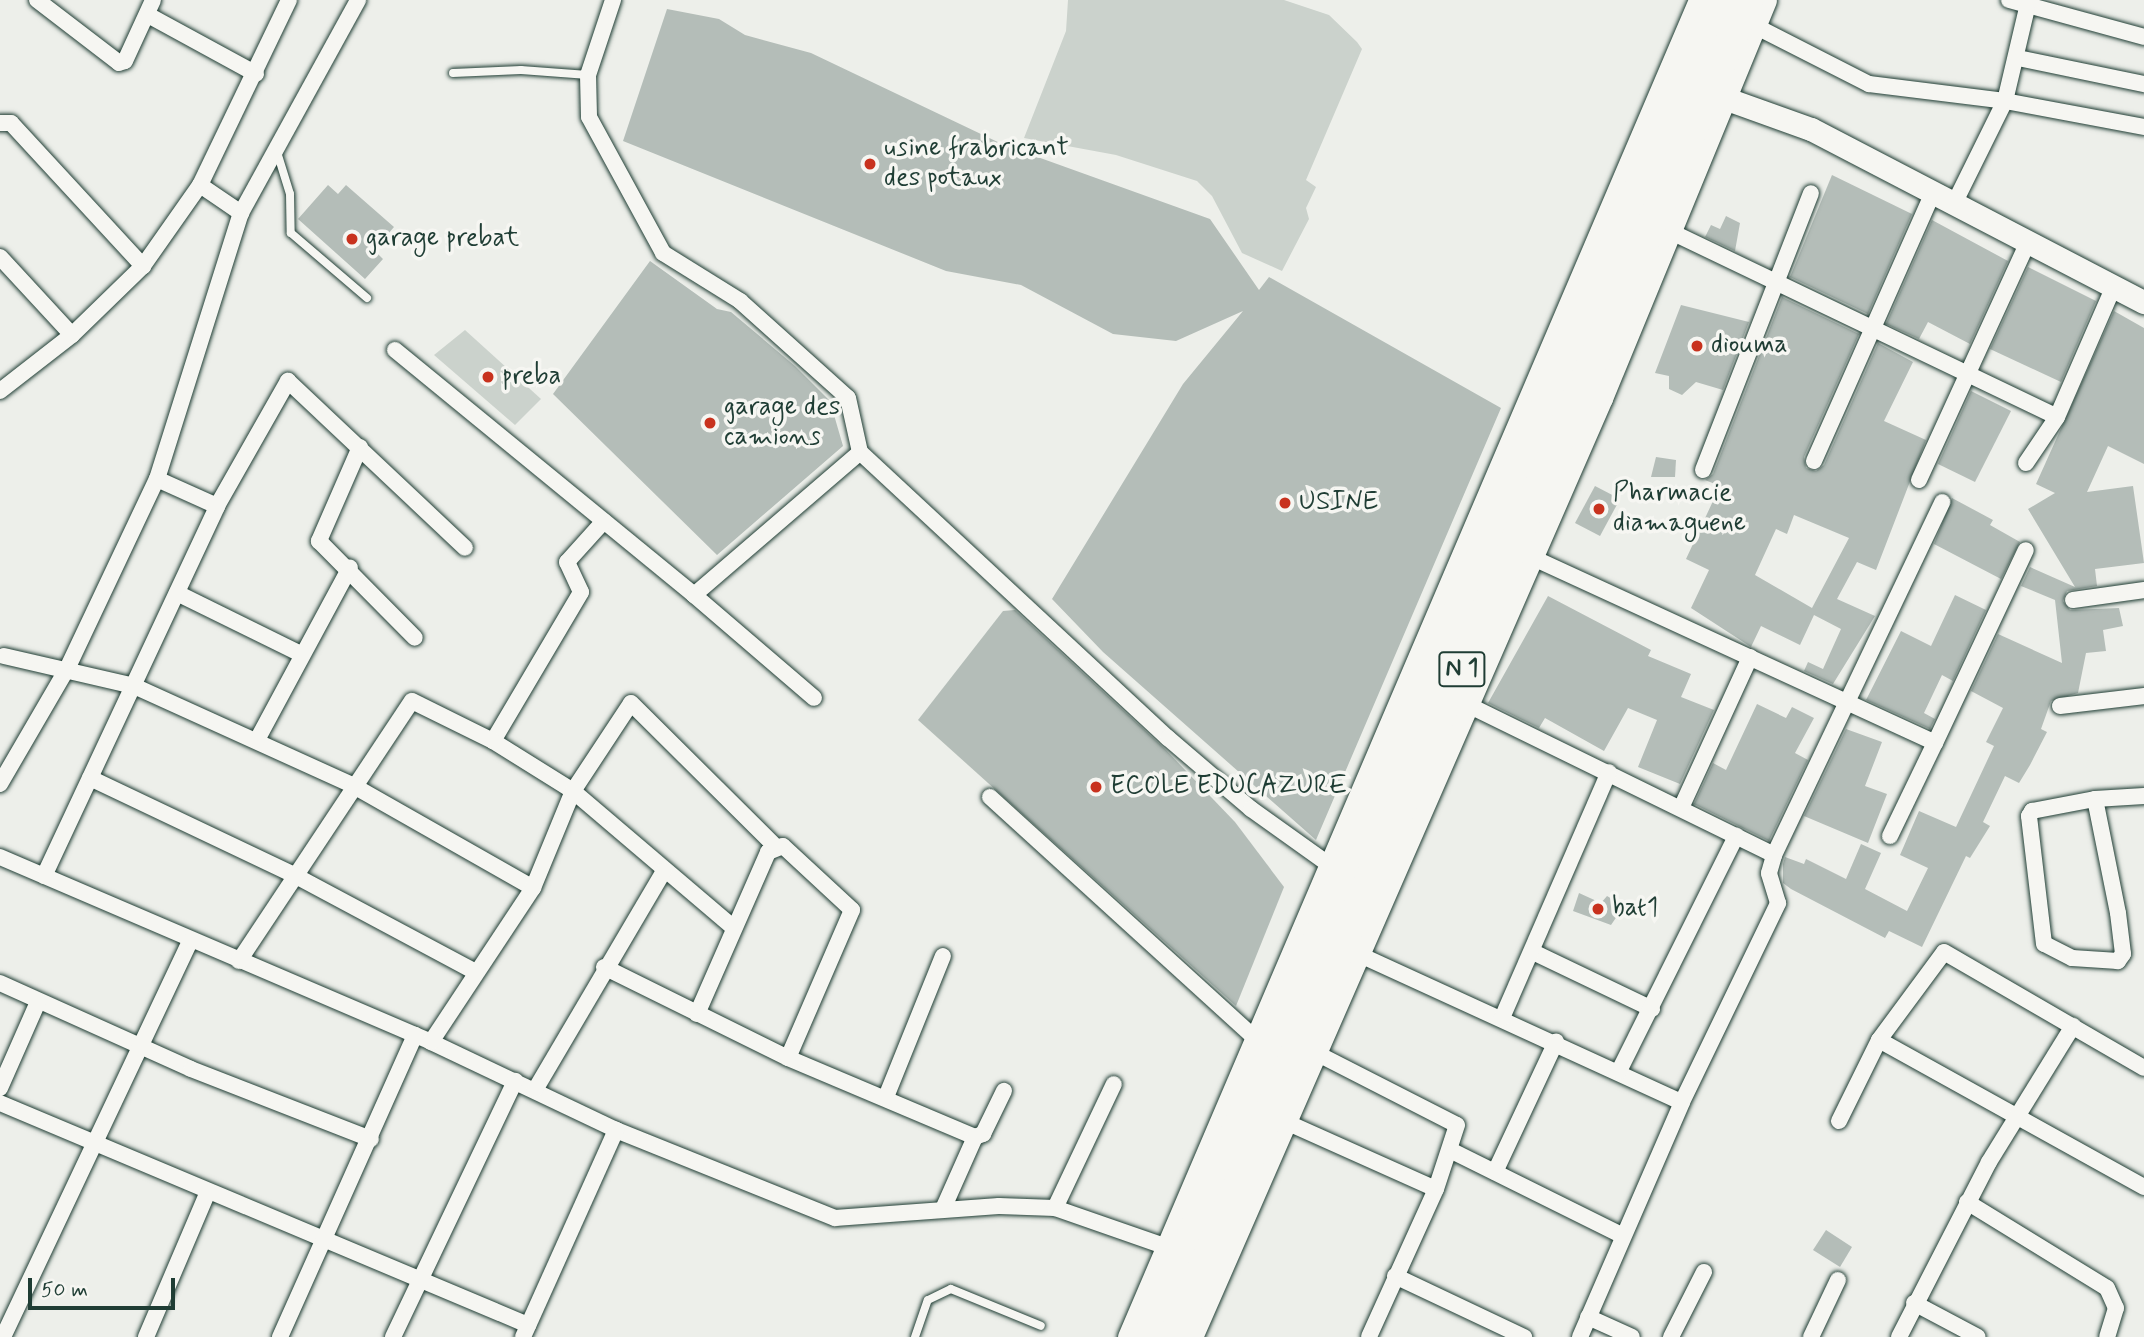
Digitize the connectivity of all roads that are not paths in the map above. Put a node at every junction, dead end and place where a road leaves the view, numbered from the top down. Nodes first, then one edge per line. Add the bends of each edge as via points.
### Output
1 (289, 0) edge
2 (358, 0) edge
3 (613, 0) edge
4 (1700, 0) edge
5 (1719, 0) edge
6 (1765, 0) edge
7 (2009, 0) edge
8 (40, 1) edge
9 (150, 7) edge
10 (2027, 8) junction
11 (2063, 8) edge
12 (1751, 13) edge
13 (2144, 37) edge
14 (2018, 58) junction
15 (453, 73) dead end
16 (256, 74) junction
17 (588, 75) junction
18 (2144, 84) edge
19 (1698, 87) junction
20 (2005, 101) junction
21 (0, 123) edge
22 (2144, 127) edge
23 (277, 152) junction
24 (200, 185) junction
25 (1811, 193) dead end
26 (1932, 195) junction
27 (1953, 206) junction
28 (241, 213) junction
29 (1662, 227) junction
30 (2027, 244) junction
31 (0, 257) edge
32 (143, 266) junction
33 (1775, 279) junction
34 (2114, 286) junction
35 (367, 298) dead end
36 (2144, 302) edge
37 (1871, 328) junction
38 (72, 335) junction
39 (395, 350) dead end
40 (1967, 373) junction
41 (0, 391) edge
42 (2057, 417) junction
43 (360, 447) junction
44 (860, 452) junction
45 (1814, 461) dead end
46 (2026, 463) dead end
47 (1703, 470) dead end
48 (157, 479) junction
49 (1919, 480) dead end
50 (1942, 502) dead end
51 (217, 506) junction
52 (604, 521) junction
53 (465, 548) dead end
54 (2026, 550) dead end
55 (1529, 556) junction
56 (349, 567) junction
57 (2144, 590) edge
58 (177, 593) junction
59 (694, 595) junction
60 (2073, 600) dead end
61 (415, 638) dead end
62 (299, 653) junction
63 (1, 657) edge
64 (1750, 657) junction
65 (67, 669) junction
66 (134, 686) junction
67 (2144, 696) edge
68 (814, 698) dead end
69 (1457, 700) junction
70 (1846, 701) junction
71 (2060, 706) dead end
72 (257, 740) junction
73 (493, 741) junction
74 (1935, 743) junction
75 (1609, 772) junction
76 (90, 778) junction
77 (0, 784) edge
78 (352, 785) junction
79 (573, 791) junction
80 (2144, 796) edge
81 (990, 797) dead end
82 (2095, 799) junction
83 (1681, 808) junction
84 (1737, 836) junction
85 (1890, 836) dead end
86 (775, 846) junction
87 (1774, 855) junction
88 (0, 857) edge
89 (664, 871) junction
90 (1337, 871) junction
91 (294, 875) junction
92 (44, 876) junction
93 (533, 888) junction
94 (733, 927) junction
95 (190, 942) junction
96 (1533, 952) junction
97 (1358, 954) junction
98 (943, 956) dead end
99 (239, 961) junction
100 (604, 967) junction
101 (474, 971) junction
102 (0, 984) edge
103 (38, 1002) junction
104 (1652, 1009) junction
105 (697, 1014) junction
106 (1502, 1018) junction
107 (2073, 1026) junction
108 (415, 1035) junction
109 (1255, 1038) junction
110 (1879, 1040) junction
111 (431, 1042) junction
112 (1556, 1042) junction
113 (142, 1047) junction
114 (1316, 1053) junction
115 (788, 1058) junction
116 (2144, 1068) edge
117 (1619, 1071) junction
118 (515, 1081) junction
119 (1114, 1084) dead end
120 (0, 1088) edge
121 (535, 1090) junction
122 (1004, 1091) dead end
123 (886, 1097) junction
124 (1682, 1102) junction
125 (0, 1103) edge
126 (2017, 1112) junction
127 (1839, 1121) dead end
128 (1286, 1122) junction
129 (616, 1130) junction
130 (975, 1137) junction
131 (372, 1139) junction
132 (96, 1144) junction
133 (1452, 1151) junction
134 (1495, 1172) junction
135 (2144, 1187) edge
136 (1436, 1189) junction
137 (206, 1194) junction
138 (1967, 1202) junction
139 (1055, 1208) junction
140 (943, 1209) junction
141 (1621, 1235) junction
142 (324, 1239) junction
143 (1167, 1247) junction
144 (1704, 1272) dead end
145 (1395, 1276) junction
146 (418, 1279) junction
147 (1838, 1280) dead end
148 (1914, 1303) junction
149 (1588, 1317) junction
150 (1041, 1326) dead end
151 (525, 1331) edge
152 (3, 1337) edge
153 (146, 1337) edge
154 (280, 1337) edge
155 (393, 1337) edge
156 (915, 1337) edge
157 (1129, 1337) edge
158 (1148, 1337) edge
159 (1173, 1337) edge
160 (1191, 1337) edge
161 (1369, 1337) edge
162 (1524, 1337) edge
163 (1580, 1337) edge
164 (1632, 1337) edge
165 (1671, 1337) edge
166 (1811, 1337) edge
167 (1899, 1337) edge
168 (1978, 1337) edge
169 (2107, 1337) edge

1 - 16 street
2 - 23 street
3 - 17 street
4 - 19 street
5 - 19 highway, N 1
6 - 12 street
7 - 10 street
8 - 9 street via 118,63 125,61
9 - 16 street
10 - 11 street
10 - 14 street
11 - 13 street
12 - 19 highway, N 1
12 - 20 street via 1869,84
14 - 18 street
14 - 20 street
15 - 17 lane via 521,69
16 - 24 street
17 - 44 street via 589,117 663,253 740,301 848,398
19 - 26 street via 1811,129
19 - 29 highway, N 1
19 - 90 highway, N 1 via 1608,241
20 - 22 street
20 - 27 street
21 - 32 street via 11,123
23 - 28 street
23 - 35 lane via 290,194 291,233
24 - 28 street
24 - 32 street
25 - 33 street
26 - 27 street
26 - 37 street
27 - 30 street
28 - 48 street
29 - 33 street
29 - 55 street
29 - 69 highway, N 1
30 - 34 street
30 - 40 street
31 - 38 street
32 - 38 street
33 - 37 street
33 - 47 street
34 - 36 street
34 - 42 street
37 - 40 street
37 - 45 street
38 - 41 street
39 - 52 street
40 - 42 street
40 - 49 street
42 - 46 street
43 - 51 street via 288,381
43 - 53 street
43 - 56 street via 319,541
44 - 59 street
44 - 90 street via 1168,738
48 - 51 street
48 - 65 street
50 - 70 street
51 - 58 street
52 - 59 street
52 - 73 street via 568,562 581,592
54 - 74 street
55 - 64 street
55 - 69 street
56 - 61 street
56 - 62 street
57 - 60 street
58 - 62 street
58 - 66 street
59 - 68 street
62 - 72 street
63 - 65 street
64 - 70 street
64 - 83 street
65 - 66 street
65 - 77 street
66 - 72 street
66 - 76 street
67 - 71 street
69 - 75 street
69 - 97 street
69 - 159 highway, N 1
70 - 74 street
70 - 87 street
72 - 78 street
73 - 78 street via 412,701
73 - 79 street
74 - 85 street
75 - 83 street
75 - 96 street
76 - 91 street
76 - 92 street
78 - 91 street
78 - 93 street
79 - 86 street via 631,703
79 - 89 street
79 - 93 street
80 - 82 street
81 - 109 street
82 - 82 street via 2118,913 2123,954 2118,961 2072,958 2043,940 2029,813
83 - 84 street
84 - 87 street
84 - 104 street
86 - 94 street
86 - 115 street via 783,846 852,910
87 - 124 street via 1769,873 1778,903
88 - 92 street
89 - 94 street
89 - 100 street
90 - 109 street
90 - 158 highway, N 1
91 - 99 street
91 - 101 street
92 - 95 street
93 - 101 street
94 - 105 street
95 - 99 street
95 - 113 street
96 - 104 street
96 - 106 street
97 - 106 street
97 - 114 street
98 - 123 street
99 - 108 street
100 - 105 street
100 - 121 street
101 - 111 street
102 - 103 street
103 - 113 street
103 - 120 street
104 - 117 street
105 - 115 street
106 - 112 street
107 - 110 street via 1944,952
107 - 116 street
107 - 126 street
108 - 111 street
108 - 131 street
109 - 143 street
110 - 126 street
110 - 127 street
111 - 118 street
112 - 117 street
112 - 134 street
113 - 131 street
113 - 132 street
114 - 128 street
114 - 133 street via 1454,1121 1458,1129
115 - 123 street
117 - 124 street
118 - 121 street
118 - 146 street
119 - 139 street
121 - 129 street
122 - 130 street via 983,1134
123 - 130 street
124 - 141 street
125 - 132 street
126 - 135 street
126 - 138 street
128 - 136 street
128 - 160 street
129 - 140 street via 835,1219
129 - 151 street
130 - 140 street
131 - 142 street
132 - 137 street
132 - 152 street
133 - 134 street
133 - 136 street
134 - 141 street
136 - 145 street
137 - 142 street
137 - 153 street
138 - 148 street
138 - 169 street via 2107,1288 2116,1308
139 - 140 street
139 - 143 street
141 - 149 street
142 - 146 street
142 - 154 street
143 - 157 street
144 - 165 street
145 - 161 street
145 - 162 street
146 - 151 street
146 - 155 street
147 - 166 street
148 - 167 street
148 - 168 street
149 - 163 street
149 - 164 street
150 - 156 lane via 951,1289 928,1300

